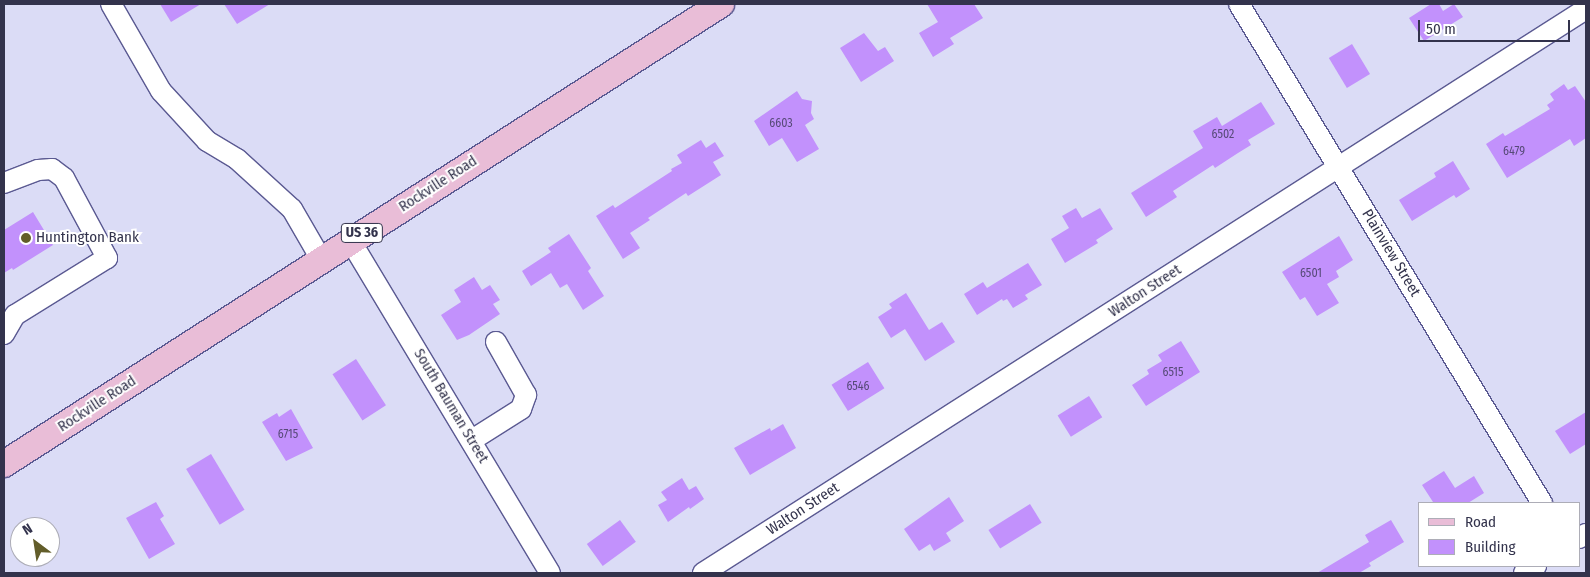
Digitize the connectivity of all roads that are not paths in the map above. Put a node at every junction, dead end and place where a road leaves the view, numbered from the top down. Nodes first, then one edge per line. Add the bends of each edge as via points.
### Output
1 (111, 4) edge
2 (721, 4) edge
3 (1239, 4) edge
4 (1586, 9) edge
5 (1340, 167) junction
6 (4, 183) edge
7 (350, 240) junction
8 (320, 259) junction
9 (4, 334) edge
10 (496, 342) dead end
11 (472, 440) junction
12 (4, 464) edge
13 (1541, 502) edge
14 (550, 573) edge
15 (703, 573) edge

1 - 8 street via 161,91 207,141 237,159 292,209
2 - 7 main road, Rockville Road / US 36
3 - 5 street, Plainview Street
4 - 5 street, Walton Street
5 - 13 street, Plainview Street
5 - 15 street, Walton Street
6 - 9 street via 38,170 52,170 64,178 107,258 15,315
7 - 8 main road, Rockville Road / US 36
7 - 11 street, South Bauman Street
8 - 12 main road, Rockville Road / US 36
10 - 11 street via 526,395 521,409
11 - 14 street, South Bauman Street

